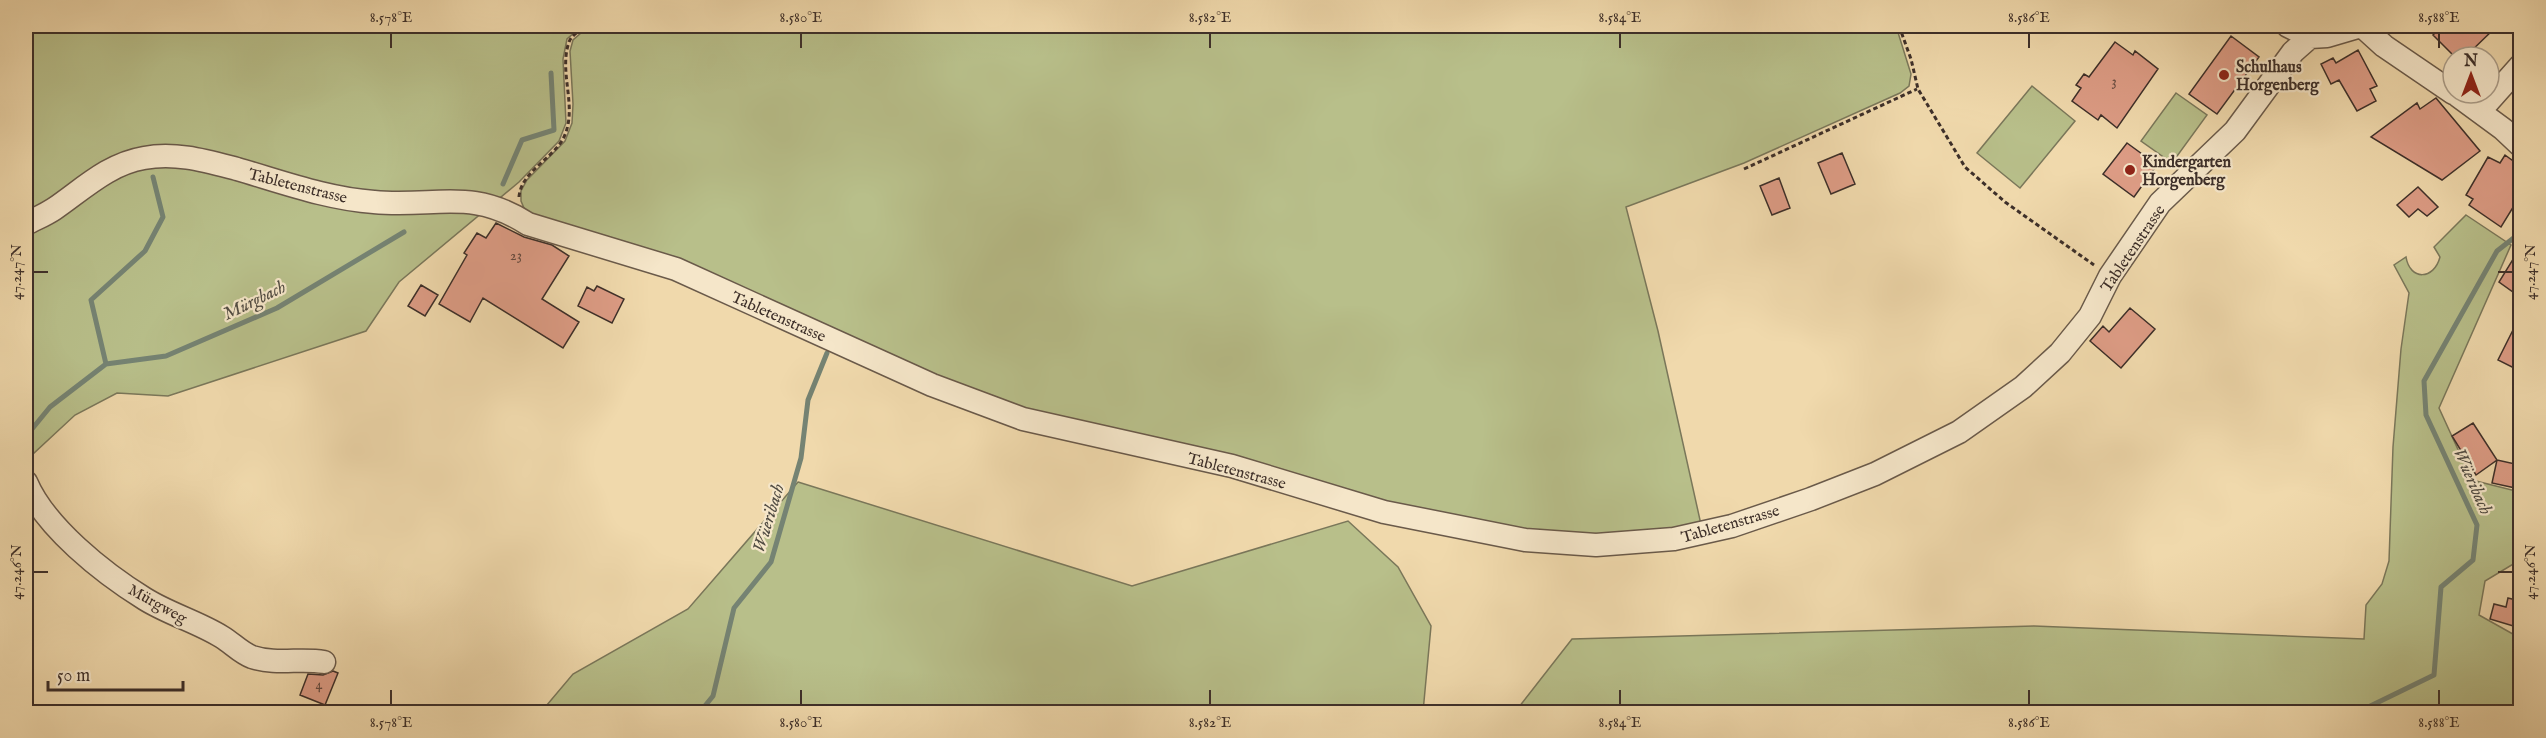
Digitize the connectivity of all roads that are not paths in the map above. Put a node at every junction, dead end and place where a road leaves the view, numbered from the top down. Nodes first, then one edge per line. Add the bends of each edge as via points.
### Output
1 (2288, 26) edge
2 (2361, 26) edge
3 (2310, 37) junction
4 (2520, 66) edge
5 (2441, 85) edge
6 (2471, 105) edge
7 (2480, 111) junction
8 (2520, 145) edge
9 (26, 224) edge
10 (26, 483) edge
11 (324, 662) dead end

1 - 3 street
2 - 3 street
2 - 5 street
3 - 9 street, Tabletenstrasse via 2293,52 2235,131 2160,203 2110,276 2090,316 2023,387 1959,432 1875,474 1732,526 1674,539 1596,545 1525,540 1384,512 1232,466 1023,419 932,385 676,269 528,224 482,203 374,202 332,195 190,156 165,156 142,158 95,177
4 - 7 street
6 - 7 street
7 - 8 street
10 - 11 street, Mürgweg via 32,498 82,554 145,599 222,637 249,656 272,663 305,659

